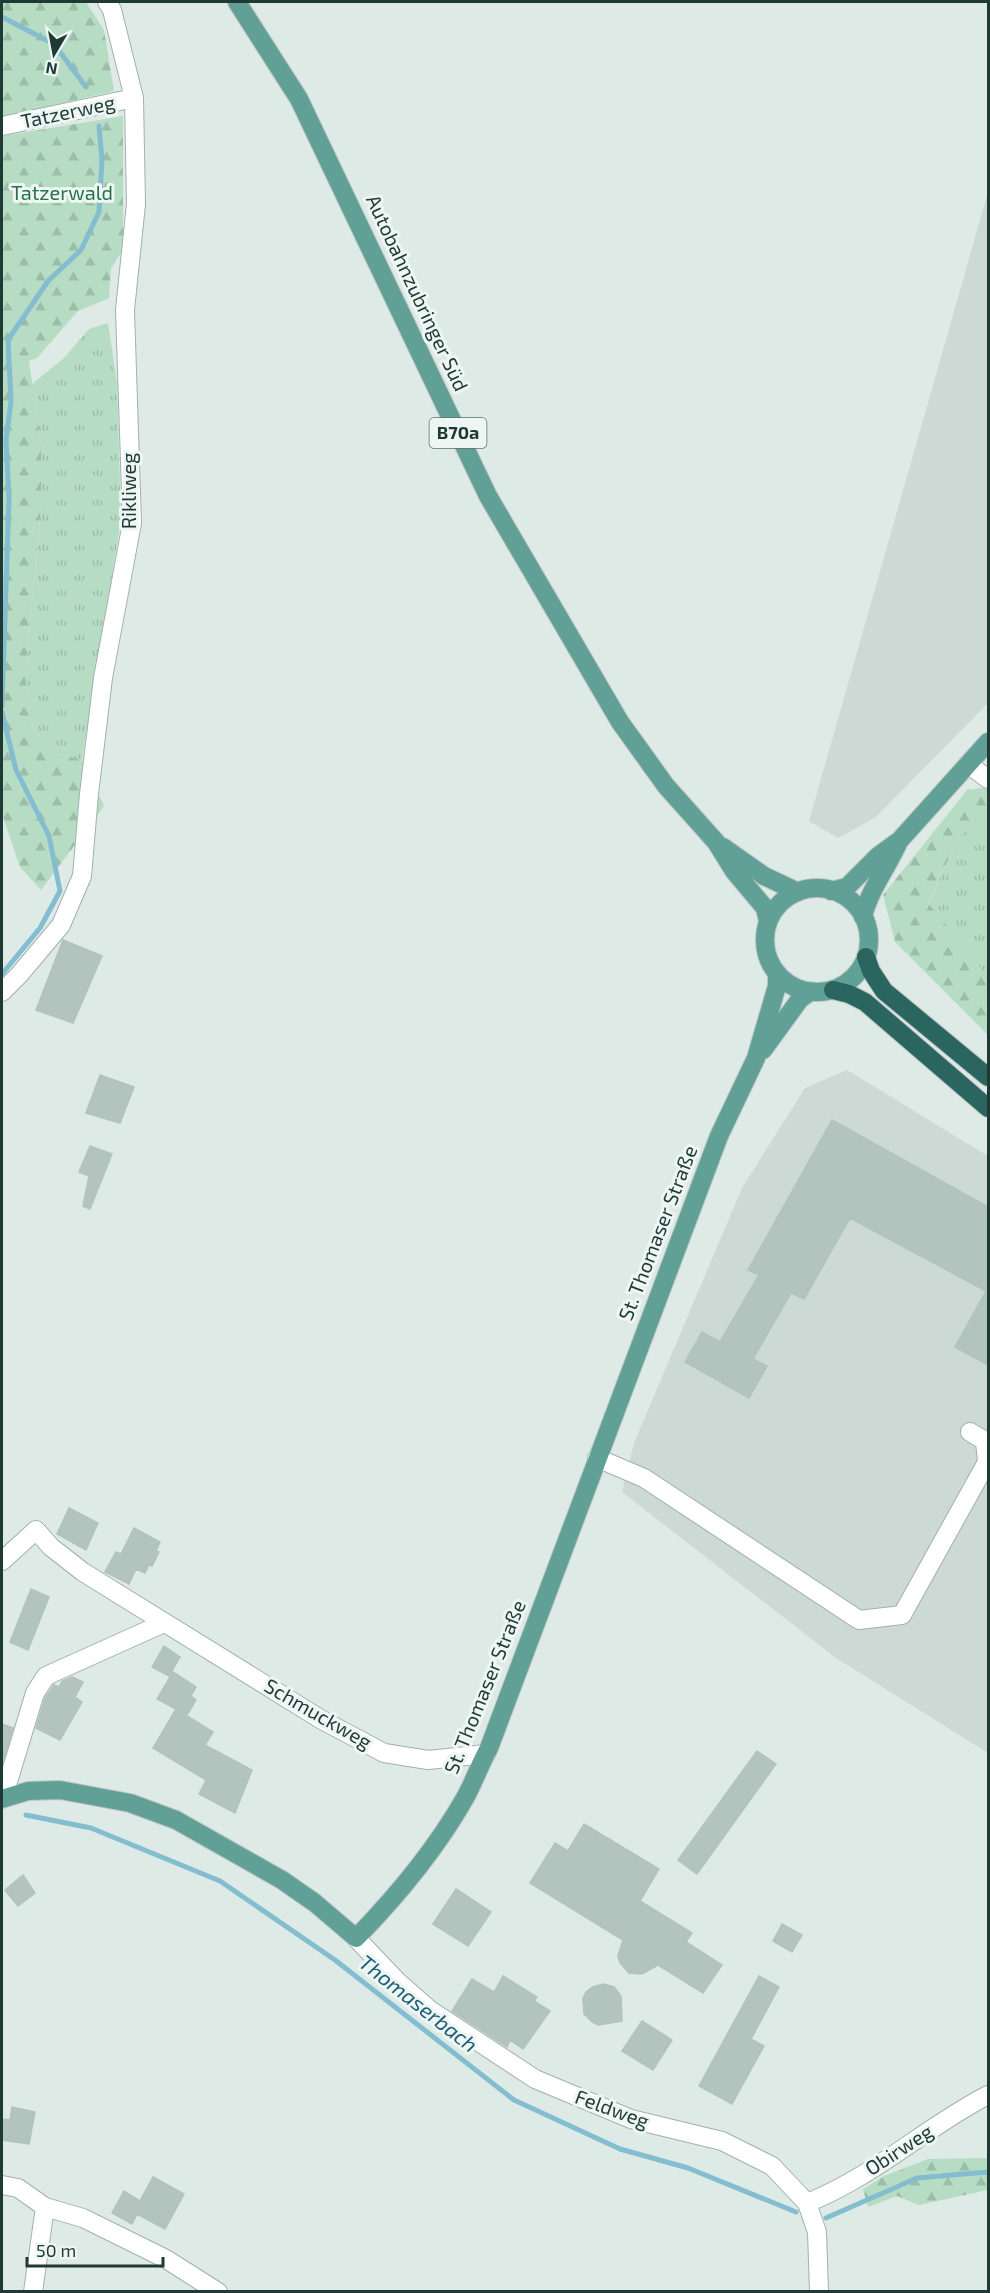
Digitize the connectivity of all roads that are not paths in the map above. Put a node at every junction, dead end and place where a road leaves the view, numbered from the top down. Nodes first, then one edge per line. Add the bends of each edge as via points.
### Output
1 (107, 2) edge
2 (237, 2) edge
3 (134, 98) junction
4 (2, 126) edge
5 (988, 742) edge
6 (968, 764) junction
7 (988, 779) edge
8 (900, 840) junction
9 (716, 842) junction
10 (831, 891) junction
11 (798, 892) junction
12 (863, 917) junction
13 (768, 921) junction
14 (866, 957) junction
15 (777, 974) junction
16 (833, 990) junction
17 (2, 992) edge
18 (810, 992) junction
19 (756, 1058) junction
20 (988, 1077) edge
21 (988, 1108) edge
22 (970, 1432) dead end
23 (597, 1458) junction
24 (2, 1561) edge
25 (164, 1623) junction
26 (486, 1754) junction
27 (2, 1799) edge
28 (356, 1938) junction
29 (988, 2095) edge
30 (2, 2185) edge
31 (807, 2203) junction
32 (45, 2207) junction
33 (33, 2292) edge
34 (218, 2292) edge
35 (819, 2292) edge

1 - 3 street, Rikliweg
2 - 9 main road, Autobahnzubringer Süd / B70a via 299,99 488,496 620,722 666,786
3 - 4 street, Tatzerweg
3 - 17 street, Rikliweg via 136,204 125,310 132,523 104,678 82,876 61,925
5 - 6 main road
6 - 7 street
6 - 8 main road
8 - 10 main road via 848,887
8 - 12 main road via 866,903
9 - 11 main road, Autobahnzubringer Süd via 764,876
9 - 13 main road, Autobahnzubringer Süd via 765,908
10 - 11 main road via 815,888
10 - 12 main road via 844,896
11 - 13 main road via 775,909
12 - 14 main road via 868,930
13 - 15 main road via 766,955
14 - 16 main road via 853,977
14 - 20 highway via 884,991
15 - 18 main road via 792,986
15 - 19 main road, St. Thomaser Straße
16 - 18 main road
16 - 21 highway via 865,1002
18 - 19 main road, St. Thomaser Straße via 800,999
19 - 23 main road, St. Thomaser Straße via 719,1136
22 - 23 street via 985,1441 987,1462 902,1615 860,1620 644,1478
23 - 26 main road, St. Thomaser Straße
24 - 25 street, Schmuckweg via 36,1530 83,1572
25 - 26 street, Schmuckweg via 322,1720 384,1753 428,1760
25 - 27 street via 46,1677 35,1693
26 - 28 main road, St. Thomaser Straße via 465,1798 440,1836 387,1906
27 - 28 main road via 28,1791 60,1790 130,1803 176,1820 282,1880
28 - 31 street, Feldweg via 430,2010 536,2079 631,2120 722,2141 772,2166
29 - 31 street, Obirweg via 834,2192
30 - 32 street via 18,2188
31 - 35 street, Feldweg via 817,2232
32 - 33 street
32 - 34 street via 83,2218 166,2259

